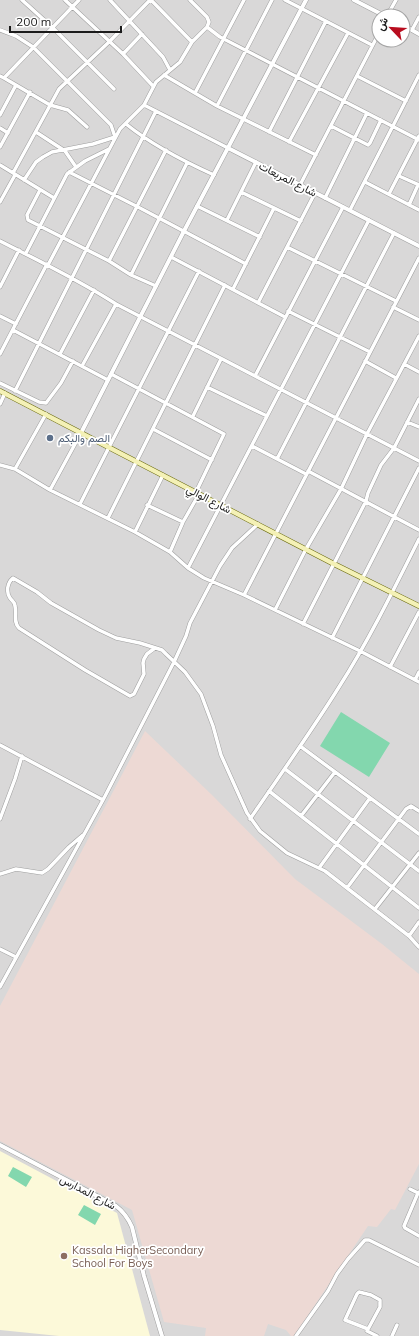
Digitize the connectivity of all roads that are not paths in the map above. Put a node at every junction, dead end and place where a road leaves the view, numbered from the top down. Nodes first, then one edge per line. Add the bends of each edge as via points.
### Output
1 (22, 0) edge
2 (65, 0) edge
3 (79, 0) edge
4 (110, 0) edge
5 (151, 0) edge
6 (190, 0) edge
7 (244, 0) edge
8 (272, 0) edge
9 (285, 0) edge
10 (306, 0) edge
11 (354, 0) edge
12 (73, 6) junction
13 (371, 8) edge
14 (301, 9) junction
15 (419, 17) edge
16 (130, 20) junction
17 (326, 21) junction
18 (207, 27) junction
19 (53, 28) junction
20 (0, 30) edge
21 (412, 30) joint
22 (348, 33) junction
23 (142, 34) junction
24 (419, 34) edge
25 (225, 38) junction
26 (109, 42) junction
27 (192, 42) junction
28 (371, 44) edge
29 (33, 47) junction
30 (371, 47) edge
31 (246, 51) junction
32 (123, 54) junction
33 (88, 62) junction
34 (272, 63) junction
35 (170, 70) junction
36 (164, 75) junction
37 (419, 75) edge
38 (297, 76) junction
39 (357, 76) junction
40 (2, 77) edge
41 (67, 81) junction
42 (16, 84) junction
43 (153, 86) junction
44 (319, 87) junction
45 (114, 89) dead end
46 (30, 92) junction
47 (195, 93) junction
48 (344, 100) junction
49 (406, 101) junction
50 (50, 105) junction
51 (144, 105) junction
52 (217, 106) junction
53 (156, 111) junction
54 (367, 113) junction
55 (0, 115) edge
56 (243, 120) junction
57 (381, 120) junction
58 (126, 124) junction
59 (331, 126) junction
60 (393, 126) junction
61 (87, 127) dead end
62 (0, 128) edge
63 (36, 132) junction
64 (269, 132) junction
65 (8, 133) junction
66 (115, 137) junction
67 (143, 138) junction
68 (354, 138) junction
69 (418, 138) edge
70 (289, 142) junction
71 (0, 147) edge
72 (228, 148) junction
73 (110, 149) junction
74 (166, 150) junction
75 (65, 151) junction
76 (316, 155) junction
77 (256, 162) junction
78 (187, 163) junction
79 (0, 165) edge
80 (76, 167) junction
81 (69, 172) junction
82 (14, 174) junction
83 (214, 175) junction
84 (399, 176) junction
85 (24, 180) junction
86 (365, 182) junction
87 (92, 184) junction
88 (300, 185) junction
89 (418, 185) edge
90 (40, 190) junction
91 (241, 192) junction
92 (315, 193) junction
93 (389, 194) junction
94 (115, 195) junction
95 (54, 198) junction
96 (325, 198) junction
97 (0, 202) edge
98 (408, 204) junction
99 (197, 206) junction
100 (138, 207) junction
101 (343, 207) junction
102 (274, 208) junction
103 (350, 210) junction
104 (419, 210) edge
105 (159, 219) junction
106 (226, 220) junction
107 (369, 220) junction
108 (300, 221) junction
109 (41, 227) junction
110 (184, 232) junction
111 (394, 233) junction
112 (260, 237) junction
113 (63, 238) junction
114 (0, 241) edge
115 (419, 246) edge
116 (288, 247) junction
117 (18, 250) junction
118 (86, 250) junction
119 (26, 254) junction
120 (171, 257) junction
121 (419, 258) edge
122 (109, 261) junction
123 (315, 261) junction
124 (246, 264) junction
125 (48, 265) junction
126 (199, 271) junction
127 (340, 274) junction
128 (131, 275) junction
129 (71, 278) junction
130 (225, 285) junction
131 (156, 286) junction
132 (366, 286) junction
133 (0, 287) edge
134 (233, 289) junction
135 (94, 290) junction
136 (396, 301) junction
137 (258, 303) junction
138 (116, 304) junction
139 (394, 307) junction
140 (288, 311) junction
141 (0, 316) edge
142 (140, 317) junction
143 (285, 317) junction
144 (419, 320) edge
145 (16, 324) junction
146 (314, 324) junction
147 (13, 330) junction
148 (169, 331) junction
149 (341, 337) junction
150 (418, 338) edge
151 (39, 343) junction
152 (195, 345) junction
153 (370, 352) junction
154 (0, 354) edge
155 (60, 354) junction
156 (221, 358) junction
157 (73, 361) junction
158 (365, 361) junction
159 (404, 364) junction
160 (82, 366) junction
161 (419, 372) edge
162 (111, 374) junction
163 (256, 376) junction
164 (396, 378) junction
165 (108, 380) junction
166 (0, 383) edge
167 (207, 387) junction
168 (139, 388) junction
169 (281, 389) junction
170 (15, 390) junction
171 (0, 391) edge
172 (5, 393) junction
173 (419, 399) edge
174 (166, 402) junction
175 (307, 403) junction
176 (0, 404) edge
177 (46, 414) junction
178 (193, 416) junction
179 (267, 416) junction
180 (336, 418) junction
181 (407, 422) junction
182 (419, 427) edge
183 (153, 429) junction
184 (81, 433) junction
185 (367, 434) junction
186 (252, 446) junction
187 (110, 447) junction
188 (394, 448) junction
189 (277, 459) junction
190 (212, 460) junction
191 (419, 461) edge
192 (137, 462) junction
193 (1, 465) edge
194 (419, 468) edge
195 (15, 469) junction
196 (0, 470) edge
197 (307, 473) junction
198 (163, 475) junction
199 (341, 489) junction
200 (50, 490) junction
201 (197, 493) junction
202 (366, 502) junction
203 (80, 504) junction
204 (147, 505) junction
205 (221, 505) junction
206 (394, 516) junction
207 (108, 518) junction
208 (183, 522) junction
209 (259, 524) junction
210 (419, 530) edge
211 (135, 532) junction
212 (277, 534) junction
213 (419, 539) edge
214 (306, 549) junction
215 (170, 552) junction
216 (334, 564) junction
217 (188, 568) junction
218 (363, 578) junction
219 (212, 581) junction
220 (392, 592) junction
221 (244, 595) junction
222 (419, 606) edge
223 (275, 610) junction
224 (419, 612) edge
225 (303, 624) junction
226 (332, 638) junction
227 (155, 648) junction
228 (360, 652) junction
229 (174, 662) junction
230 (390, 667) junction
231 (419, 672) edge
232 (417, 681) edge
233 (0, 745) edge
234 (300, 746) junction
235 (22, 756) junction
236 (284, 769) junction
237 (335, 772) junction
238 (269, 791) junction
239 (318, 795) junction
240 (370, 798) junction
241 (103, 800) junction
242 (419, 811) edge
243 (302, 816) junction
244 (0, 819) edge
245 (250, 819) junction
246 (399, 819) junction
247 (353, 822) junction
248 (84, 834) junction
249 (419, 834) edge
250 (337, 843) junction
251 (381, 843) junction
252 (419, 853) edge
253 (364, 864) junction
254 (410, 865) junction
255 (319, 868) junction
256 (419, 871) edge
257 (0, 874) edge
258 (392, 886) junction
259 (347, 888) junction
260 (419, 908) edge
261 (375, 909) junction
262 (419, 922) edge
263 (409, 936) junction
264 (419, 947) edge
265 (0, 949) edge
266 (16, 957) junction
267 (0, 987) edge
268 (0, 1145) edge
269 (410, 1189) dead end
270 (418, 1192) edge
271 (419, 1236) edge
272 (419, 1265) edge
273 (397, 1325) dead end
274 (367, 1331) junction
275 (162, 1336) edge
276 (296, 1336) edge
277 (377, 1336) edge
278 (392, 1336) edge

1 - 19 street
2 - 12 street
3 - 12 street
4 - 16 street
5 - 16 street
5 - 27 street
6 - 18 street via 207,17
7 - 25 street
8 - 31 street
9 - 14 street
10 - 14 street
11 - 13 street
12 - 19 street
12 - 26 street
14 - 17 street
14 - 34 street
15 - 21 street
16 - 23 street
16 - 26 street
17 - 22 street
17 - 38 street
18 - 25 street
18 - 27 street
19 - 29 street
19 - 33 street
20 - 29 street
21 - 24 street
22 - 28 street
22 - 44 street
23 - 32 street
23 - 35 street via 163,57
25 - 31 street
25 - 47 street
26 - 32 street
26 - 33 street
27 - 35 street via 180,62
29 - 40 street
29 - 41 street
30 - 39 street
31 - 34 street
31 - 52 street
32 - 43 street
33 - 41 street
33 - 45 street
34 - 38 street
34 - 56 street
35 - 36 street
36 - 43 street
36 - 47 street
37 - 49 street
38 - 44 street
38 - 64 street
39 - 48 street
39 - 49 street
40 - 42 street
41 - 50 street
41 - 66 street via 111,125
42 - 46 street
42 - 55 street
43 - 51 street
44 - 48 street
44 - 70 street
46 - 50 street
46 - 65 street
47 - 52 street
48 - 54 street
48 - 59 street
49 - 60 street
50 - 61 street via 68,110
50 - 63 street
51 - 53 street, شارع المربعات
51 - 58 street
52 - 56 street
53 - 67 street
53 - 72 street, شارع المربعات
54 - 57 street
54 - 68 street
56 - 64 street
56 - 72 street
57 - 60 street
57 - 68 street via 368,145
58 - 66 street
58 - 67 street
59 - 68 street
59 - 76 street
60 - 69 street
60 - 86 street
62 - 65 street
63 - 75 street
63 - 82 street
64 - 70 street
65 - 71 street
66 - 73 street
66 - 75 street
67 - 74 street
67 - 94 street
68 - 96 street
69 - 84 street
70 - 76 street
72 - 77 street, شارع المربعات
72 - 83 street
73 - 80 street
73 - 87 street
74 - 78 street
74 - 100 street
75 - 80 street
75 - 85 street via 52,152 43,157 36,162
76 - 88 street
77 - 88 street, شارع المربعات
77 - 91 street
78 - 83 street
78 - 105 street
79 - 82 street
80 - 81 street
81 - 87 street
81 - 95 street
82 - 85 street
82 - 97 street
83 - 99 street
84 - 89 street
84 - 93 street
85 - 90 street
86 - 93 street
86 - 103 street
87 - 94 street
87 - 113 street
88 - 92 street, شارع المربعات
89 - 98 street
90 - 95 street
90 - 109 street via 27,218
91 - 102 street
91 - 106 street
92 - 96 street, شارع المربعات
92 - 108 street
93 - 98 street
94 - 100 street
94 - 118 street
95 - 109 street
96 - 101 street, شارع المربعات
98 - 104 street
99 - 106 street
99 - 110 street
100 - 105 street
100 - 122 street
101 - 103 street, شارع المربعات
101 - 123 street
102 - 108 street
102 - 112 street
103 - 107 street, شارع المربعات
105 - 110 street
105 - 128 street
106 - 112 street
107 - 111 street, شارع المربعات
107 - 127 street
108 - 116 street
109 - 113 street
109 - 119 street
110 - 120 street
110 - 124 street
111 - 115 street, شارع المربعات
111 - 132 street
112 - 124 street
113 - 118 street
113 - 125 street
114 - 117 street
116 - 123 street
116 - 137 street
117 - 119 street
117 - 133 street
118 - 122 street
118 - 129 street
119 - 125 street
120 - 126 street
120 - 131 street
121 - 136 street
122 - 128 street
123 - 127 street
123 - 140 street
124 - 134 street
125 - 129 street
125 - 145 street
126 - 130 street
126 - 148 street
127 - 132 street
127 - 146 street
128 - 131 street
129 - 135 street
129 - 151 street
130 - 134 street
130 - 152 street
131 - 142 street
132 - 136 street
132 - 149 street
134 - 137 street
135 - 138 street
135 - 155 street
136 - 139 street
137 - 143 street
138 - 142 street
138 - 160 street
139 - 144 street
139 - 153 street
140 - 143 street
140 - 146 street
141 - 145 street
142 - 148 street
142 - 162 street
143 - 163 street
145 - 147 street
146 - 149 street
146 - 169 street
147 - 151 street
147 - 154 street
148 - 152 street
148 - 168 street
149 - 153 street
149 - 175 street
150 - 159 street
151 - 155 street
151 - 170 street
152 - 156 street
152 - 174 street
153 - 158 street
155 - 157 street
156 - 163 street
156 - 167 street
157 - 160 street
157 - 170 street via 46,404
158 - 164 street
158 - 180 street
159 - 161 street
159 - 164 street
160 - 165 street
162 - 165 street
162 - 168 street
163 - 169 street
164 - 185 street
165 - 184 street
166 - 170 street
167 - 178 street
167 - 179 street
168 - 174 street
168 - 187 street
169 - 175 street
169 - 179 street
171 - 172 main road, شارع الوالي
172 - 176 street
172 - 177 main road, شارع الوالي
173 - 181 street
174 - 178 street
174 - 183 street
175 - 180 street
175 - 189 street
177 - 184 main road, شارع الوالي
177 - 195 street
178 - 190 street via 224,434
179 - 186 street
180 - 185 street
180 - 197 street
181 - 182 street
181 - 188 street
183 - 190 street
183 - 192 street
184 - 187 main road, شارع الوالي
184 - 200 street
185 - 188 street
185 - 199 street
186 - 189 street
186 - 205 street
187 - 192 main road, شارع الوالي
187 - 203 street
188 - 191 street
188 - 202 street via 381,465
189 - 197 street
190 - 201 street
192 - 198 main road, شارع الوالي
192 - 207 street
193 - 195 street
193 - 196 street
194 - 206 street
195 - 200 street
197 - 199 street
197 - 212 street
198 - 201 main road, شارع الوالي
198 - 204 street
199 - 202 street
199 - 214 street
200 - 203 street
201 - 205 main road, شارع الوالي
201 - 208 street
202 - 206 street
202 - 216 street
203 - 207 street
204 - 208 street
204 - 211 street
205 - 209 main road, شارع الوالي
205 - 217 street
206 - 210 street
206 - 218 street
207 - 211 street
208 - 215 street
209 - 212 main road, شارع الوالي
209 - 219 street via 232,548
211 - 215 street
212 - 214 main road, شارع الوالي
212 - 221 street
213 - 220 street
214 - 216 main road, شارع الوالي
214 - 223 street
215 - 217 street
216 - 218 main road, شارع الوالي
216 - 225 street
217 - 219 street
218 - 220 main road, شارع الوالي
218 - 226 street
219 - 221 street
219 - 229 street via 190,623
220 - 222 main road, شارع الوالي
220 - 228 street
221 - 223 street
223 - 225 street
224 - 230 street
225 - 226 street
226 - 228 street
227 - 227 street via 144,659 144,674 134,694 130,696 19,628 15,604 8,591 9,581 13,578 18,580 51,603 116,638 140,642
227 - 229 street via 162,650
228 - 230 street
228 - 234 street
229 - 241 street
229 - 245 street via 186,672 203,700 221,755
230 - 232 street
231 - 232 street
233 - 235 street
234 - 236 street
234 - 237 street
235 - 241 street
235 - 244 street
236 - 238 street
236 - 239 street
237 - 239 street
237 - 240 street
238 - 243 street
238 - 245 street
239 - 243 street
239 - 247 street
240 - 246 street
240 - 247 street
241 - 248 street
242 - 246 street via 411,806
243 - 250 street
245 - 255 street via 260,831 287,853
246 - 249 street
246 - 251 street
247 - 250 street
247 - 251 street
248 - 257 street via 42,873 16,869
248 - 266 street
250 - 253 street
250 - 255 street
251 - 253 street
251 - 254 street
252 - 254 street
253 - 258 street
253 - 259 street
254 - 256 street
254 - 258 street
255 - 259 street
258 - 260 street
258 - 261 street
259 - 261 street
261 - 263 street
262 - 263 street
263 - 264 street
265 - 266 street
266 - 267 street
268 - 275 street, شارع المدارس via 122,1211 132,1227
269 - 270 street
270 - 271 street via 404,1226
272 - 276 street via 365,1240 337,1274
273 - 278 street
274 - 274 street via 345,1320 359,1292 380,1300 380,1307
274 - 277 street

